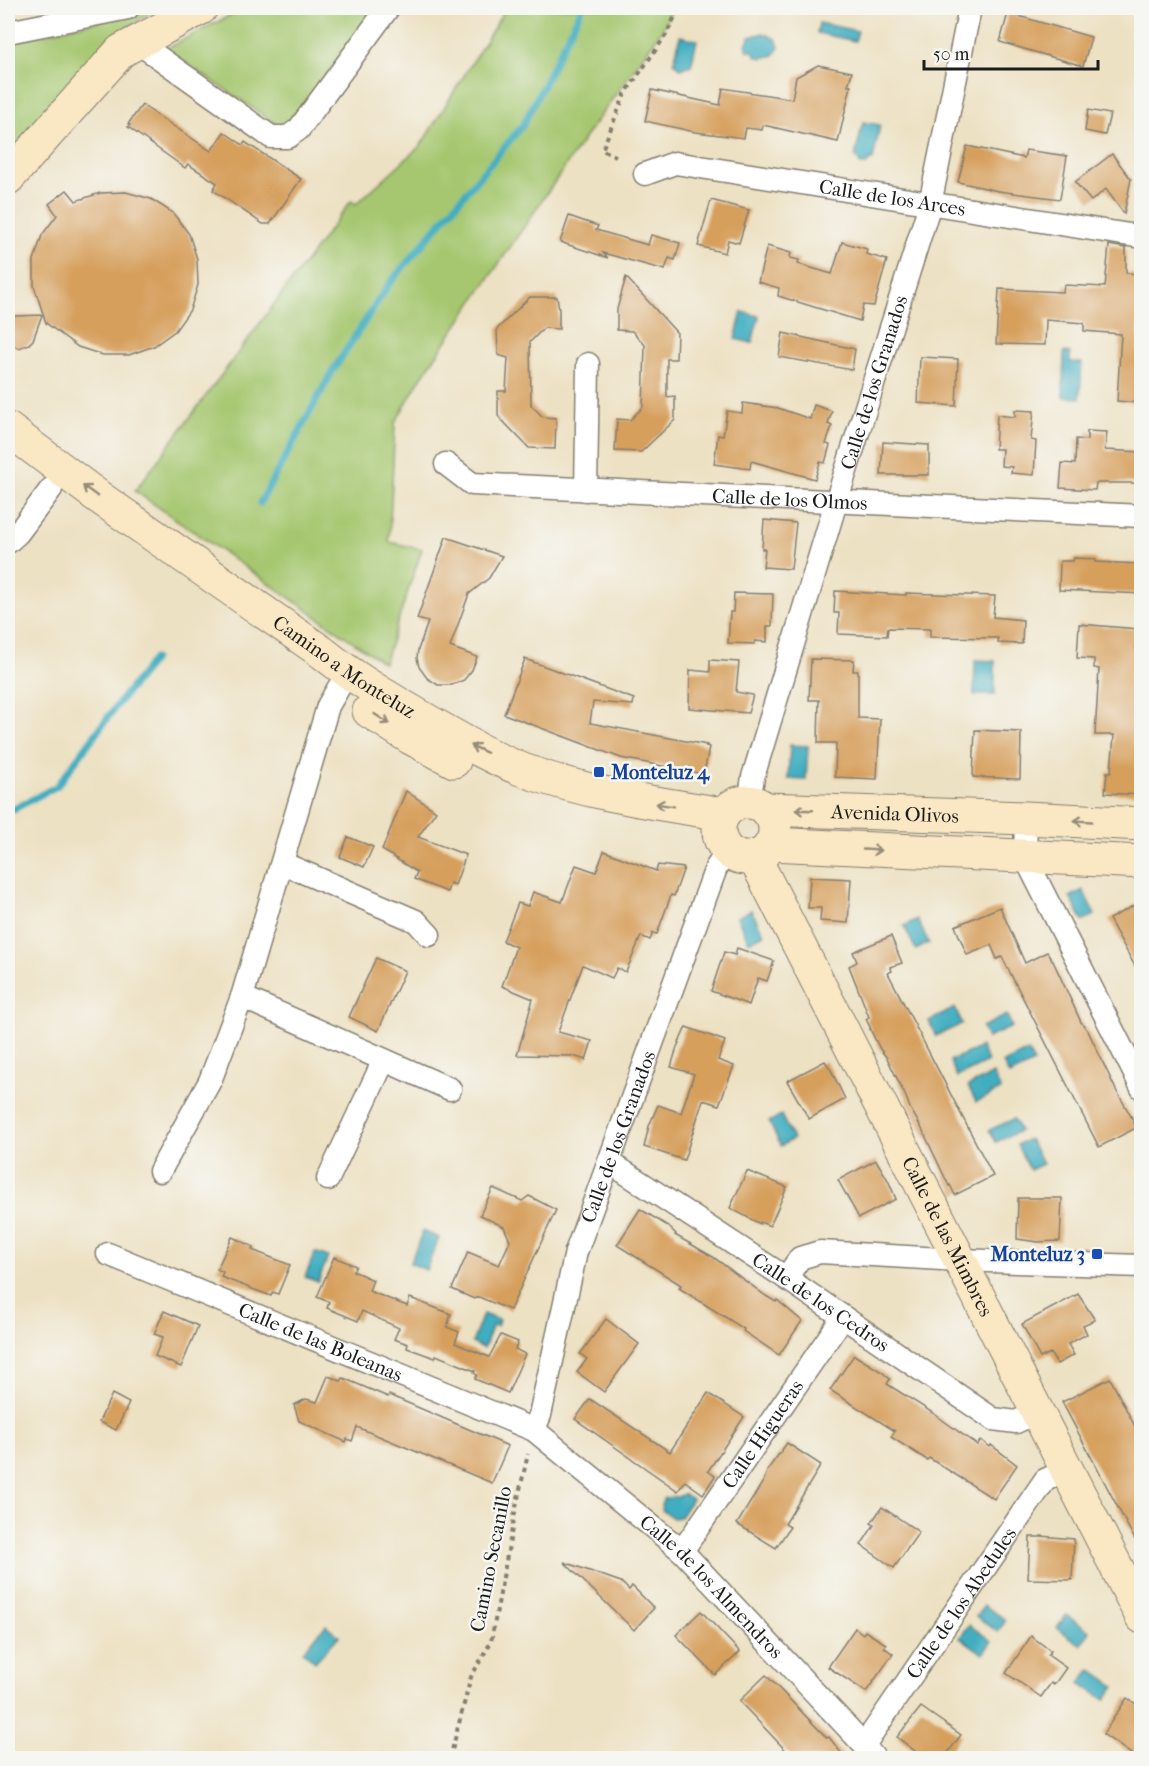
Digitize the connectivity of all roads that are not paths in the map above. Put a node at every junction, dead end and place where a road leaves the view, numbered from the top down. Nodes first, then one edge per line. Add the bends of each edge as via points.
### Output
1 (128, 8) edge
2 (201, 8) edge
3 (388, 8) edge
4 (970, 8) edge
5 (8, 32) edge
6 (137, 42) junction
7 (645, 174) dead end
8 (8, 178) edge
9 (930, 204) junction
10 (1142, 237) edge
11 (588, 364) dead end
12 (8, 429) edge
13 (8, 456) edge
14 (446, 464) dead end
15 (51, 489) junction
16 (586, 490) junction
17 (836, 501) junction
18 (1142, 516) edge
19 (8, 542) edge
20 (344, 681) junction
21 (1026, 818) junction
22 (1142, 824) edge
23 (744, 830) junction
24 (1025, 857) junction
25 (1142, 862) edge
26 (282, 863) junction
27 (429, 935) dead end
28 (242, 998) junction
29 (384, 1060) junction
30 (1142, 1088) edge
31 (450, 1089) dead end
32 (609, 1162) junction
33 (160, 1171) dead end
34 (328, 1179) dead end
35 (108, 1254) dead end
36 (959, 1260) junction
37 (1142, 1266) edge
38 (786, 1278) junction
39 (843, 1317) junction
40 (1037, 1412) junction
41 (534, 1430) junction
42 (1067, 1470) junction
43 (682, 1551) junction
44 (1142, 1617) edge
45 (869, 1751) edge

1 - 5 street
2 - 6 street
3 - 6 street via 299,129 288,137 272,137
4 - 9 street, Calle de los Granados
6 - 8 street via 121,51
7 - 9 street, Calle de los Arces via 675,163
9 - 10 street, Calle de los Arces
9 - 17 street, Calle de los Granados
11 - 16 street
20 -> 12 street, Camino a Monteluz via 323,653
13 - 15 street, Camino a Monteluz
14 - 16 street, Calle de los Olmos via 472,484
15 - 19 street
15 - 20 street, Camino a Monteluz
16 - 17 street, Calle de los Olmos
17 - 18 street, Calle de los Olmos
17 - 23 street, Calle de los Granados via 753,777
20 - 23 street, Camino a Monteluz via 523,769
20 - 26 street via 328,706
22 -> 21 street, Avenida Olivos
21 -> 23 street, Avenida Olivos
21 - 24 street
23 -> 24 street, Avenida Olivos
23 - 32 street, Calle de los Granados via 716,868
23 - 36 street, Calle de las Mimbres
24 - 25 street, Avenida Olivos
24 - 30 street
26 - 27 street via 416,921
26 - 28 street
28 - 29 street
28 - 33 street via 210,1081
29 - 31 street
29 - 34 street
32 - 38 street, Calle de los Cedros
32 - 41 street, Calle de los Granados via 576,1252
35 - 41 street, Calle de las Boleanas
36 - 37 street
36 - 38 street via 820,1252 800,1258
36 - 40 street, Calle de las Mimbres
38 - 39 street, Calle de los Cedros
39 - 40 street, Calle de los Cedros via 993,1419 1016,1422
39 - 43 street, Calle Higueras
40 - 42 street, Calle de las Mimbres
41 - 43 street, Calle de los Almendros
42 - 44 street, Calle de las Mimbres
42 - 45 street, Calle de los Abedules via 1045,1480
43 - 45 street, Calle de los Almendros

